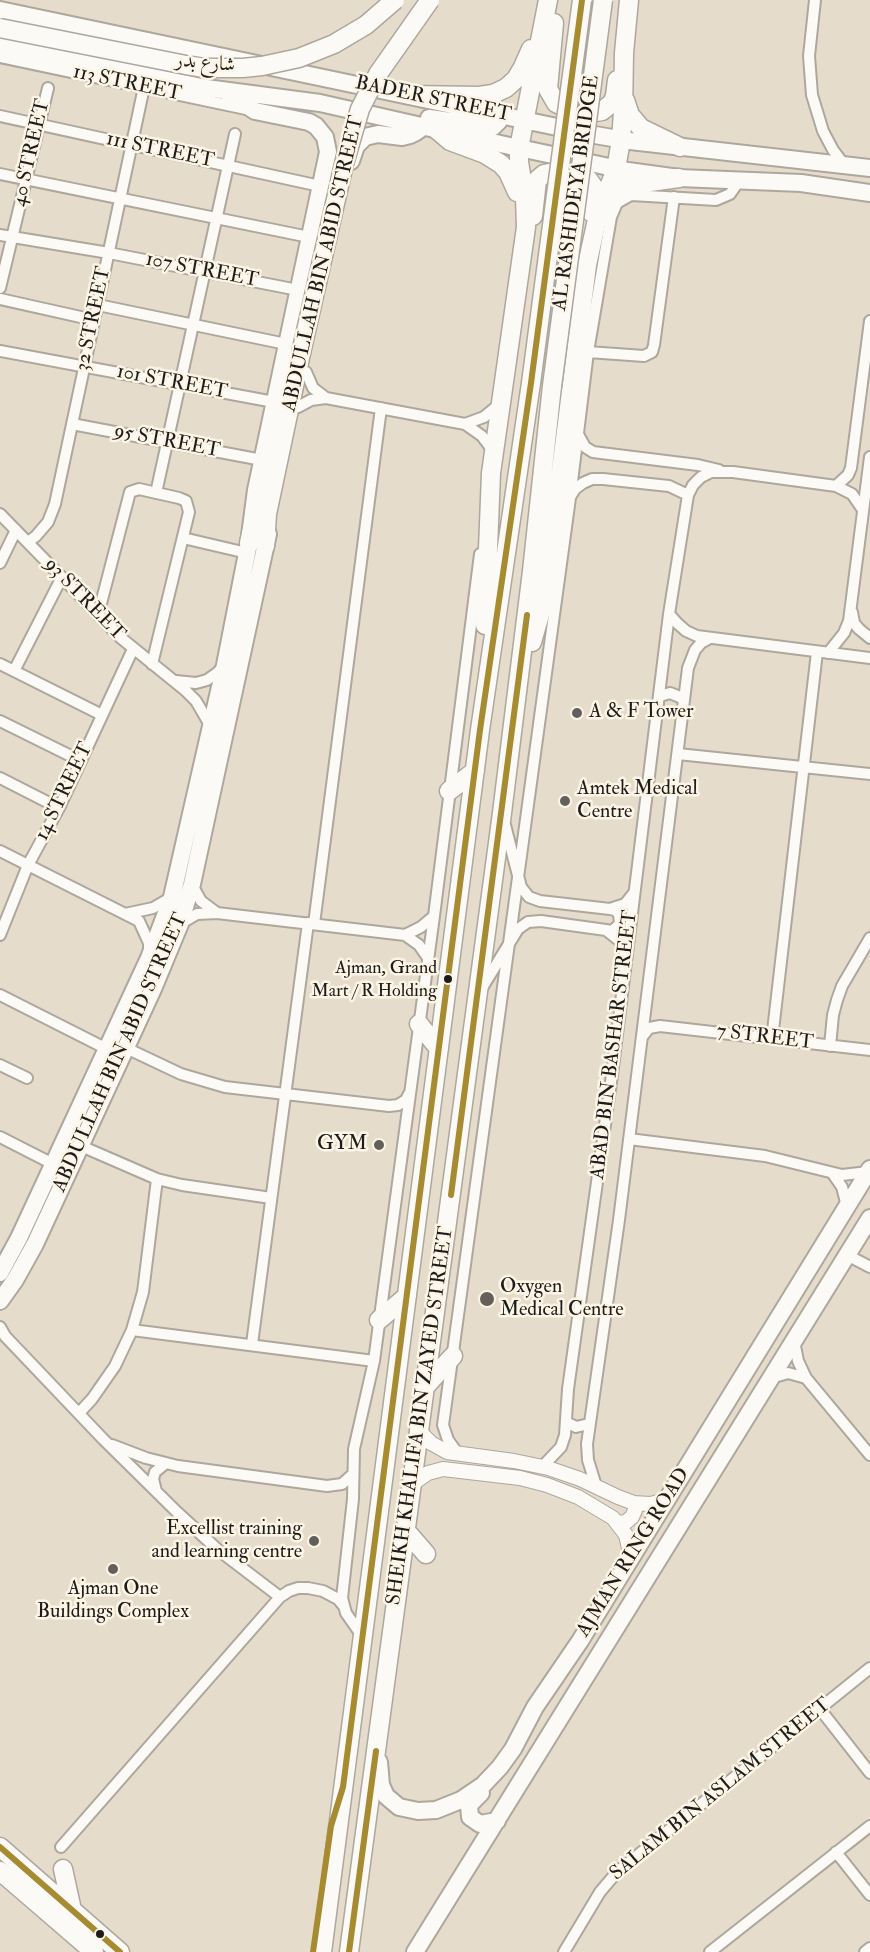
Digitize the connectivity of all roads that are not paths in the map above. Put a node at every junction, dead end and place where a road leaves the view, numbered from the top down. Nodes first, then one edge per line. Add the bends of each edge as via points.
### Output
1 (395, 0) edge
2 (418, 0) edge
3 (430, 0) edge
4 (582, 0) edge
5 (603, 0) edge
6 (629, 0) edge
7 (638, 0) edge
8 (815, 0) edge
9 (550, 5) edge
10 (0, 10) edge
11 (0, 28) edge
12 (0, 45) edge
13 (624, 53) junction
14 (0, 57) edge
15 (144, 87) junction
16 (48, 88) dead end
17 (225, 91) junction
18 (623, 91) junction
19 (409, 95) junction
20 (320, 103) junction
21 (261, 112) junction
22 (496, 113) junction
23 (0, 116) edge
24 (381, 117) junction
25 (524, 119) junction
26 (39, 124) junction
27 (430, 128) junction
28 (650, 133) junction
29 (235, 134) dead end
30 (621, 140) junction
31 (132, 144) junction
32 (680, 147) junction
33 (519, 148) junction
34 (328, 152) junction
35 (353, 152) junction
36 (228, 165) junction
37 (845, 166) junction
38 (870, 168) edge
39 (616, 169) junction
40 (0, 174) edge
41 (679, 178) junction
42 (26, 179) junction
43 (739, 181) junction
44 (320, 186) junction
45 (868, 195) edge
46 (674, 197) junction
47 (120, 199) junction
48 (217, 218) junction
49 (525, 229) junction
50 (0, 235) edge
51 (12, 237) junction
52 (309, 237) junction
53 (507, 247) dead end
54 (109, 253) junction
55 (205, 272) junction
56 (586, 273) junction
57 (0, 288) edge
58 (298, 290) junction
59 (0, 299) edge
60 (98, 305) junction
61 (594, 311) joint
62 (94, 320) junction
63 (870, 321) edge
64 (193, 325) junction
65 (582, 348) junction
66 (294, 350) junction
67 (0, 351) edge
68 (84, 367) junction
69 (306, 372) junction
70 (531, 383) joint
71 (180, 385) junction
72 (552, 386) joint
73 (570, 394) junction
74 (326, 398) junction
75 (274, 402) junction
76 (500, 404) junction
77 (298, 407) junction
78 (381, 408) junction
79 (579, 423) junction
80 (72, 424) junction
81 (465, 424) junction
82 (167, 442) junction
83 (854, 448) junction
84 (494, 452) junction
85 (870, 452) edge
86 (870, 457) edge
87 (262, 460) junction
88 (722, 471) junction
89 (836, 486) junction
90 (156, 493) junction
91 (688, 495) junction
92 (570, 498) junction
93 (490, 504) junction
94 (863, 510) junction
95 (0, 514) edge
96 (16, 530) junction
97 (183, 538) junction
98 (28, 542) junction
99 (254, 547) junction
100 (0, 563) edge
101 (62, 577) junction
102 (851, 608) junction
103 (669, 614) junction
104 (98, 615) junction
105 (710, 638) junction
106 (870, 638) edge
107 (133, 649) junction
108 (822, 652) junction
109 (870, 658) edge
110 (152, 664) junction
111 (225, 665) junction
112 (521, 665) junction
113 (1, 668) edge
114 (14, 671) junction
115 (173, 680) junction
116 (660, 696) junction
117 (684, 701) junction
118 (102, 715) junction
119 (0, 721) edge
120 (212, 728) junction
121 (480, 730) junction
122 (678, 754) junction
123 (81, 761) junction
124 (804, 767) junction
125 (475, 771) junction
126 (870, 774) edge
127 (0, 778) edge
128 (449, 791) junction
129 (59, 808) junction
130 (502, 813) junction
131 (0, 851) edge
132 (28, 865) junction
133 (518, 874) junction
134 (192, 884) junction
135 (634, 891) junction
136 (172, 897) junction
137 (610, 909) junction
138 (217, 913) junction
139 (125, 914) junction
140 (434, 916) junction
141 (180, 924) junction
142 (311, 924) junction
143 (1, 929) edge
144 (606, 930) junction
145 (405, 935) junction
146 (870, 938) edge
147 (509, 943) junction
148 (626, 957) junction
149 (149, 958) junction
150 (428, 958) junction
151 (0, 995) edge
152 (477, 996) junction
153 (646, 1010) junction
154 (419, 1024) junction
155 (660, 1026) junction
156 (642, 1037) junction
157 (772, 1039) junction
158 (830, 1046) junction
159 (126, 1048) junction
160 (107, 1049) junction
161 (439, 1049) junction
162 (870, 1050) edge
163 (0, 1065) edge
164 (27, 1078) dead end
165 (410, 1092) junction
166 (285, 1094) junction
167 (389, 1106) junction
168 (405, 1128) junction
169 (0, 1137) edge
170 (629, 1139) junction
171 (81, 1146) junction
172 (53, 1164) junction
173 (869, 1171) edge
174 (833, 1174) junction
175 (157, 1179) junction
176 (271, 1198) junction
177 (847, 1208) junction
178 (870, 1218) edge
179 (847, 1255) junction
180 (870, 1267) edge
181 (0, 1273) edge
182 (407, 1296) junction
183 (0, 1301) edge
184 (379, 1320) junction
185 (132, 1330) junction
186 (2, 1333) edge
187 (794, 1341) junction
188 (252, 1344) junction
189 (453, 1356) junction
190 (374, 1361) junction
191 (771, 1378) junction
192 (806, 1378) junction
193 (425, 1388) junction
194 (79, 1413) junction
195 (566, 1422) junction
196 (590, 1424) junction
197 (419, 1431) junction
198 (107, 1443) junction
199 (464, 1455) junction
200 (870, 1455) edge
201 (166, 1463) junction
202 (542, 1467) junction
203 (469, 1471) junction
204 (352, 1475) junction
205 (412, 1484) junction
206 (596, 1486) junction
207 (156, 1492) junction
208 (667, 1500) junction
209 (634, 1503) junction
210 (618, 1523) junction
211 (406, 1531) junction
212 (426, 1554) dead end
213 (632, 1557) junction
214 (344, 1578) junction
215 (322, 1591) junction
216 (280, 1597) junction
217 (343, 1605) junction
218 (363, 1638) junction
219 (870, 1668) edge
220 (820, 1709) junction
221 (378, 1732) junction
222 (513, 1749) junction
223 (870, 1773) edge
224 (343, 1787) junction
225 (496, 1821) junction
226 (870, 1826) edge
227 (363, 1843) junction
228 (0, 1847) edge
229 (62, 1847) dead end
230 (836, 1852) junction
231 (63, 1869) dead end
232 (0, 1871) edge
233 (870, 1896) edge
234 (355, 1907) junction
235 (72, 1910) junction
236 (870, 1948) edge
237 (94, 1952) edge
238 (120, 1952) edge
239 (313, 1952) edge
240 (322, 1952) edge
241 (349, 1952) edge
242 (354, 1952) edge
243 (416, 1952) edge
244 (564, 1952) edge
245 (710, 1952) edge
246 (865, 1952) edge

1 - 11 main road, شارع بدر, bridge via 366,25 317,52 243,68 186,65
2 - 66 main road, ABDULLAH BIN ABID STREET via 376,60 352,108
3 - 66 main road, ABDULLAH BIN ABID STREET, bridge via 378,74 360,109
4 - 70 main road, AL RASHIDEYA BRIDGE, bridge
5 - 72 main road, AL RASHIDEYA BRIDGE, bridge
6 - 13 main road, SHEIKH KHALIFA BIN ZAYED STREET
7 - 28 street via 629,84 636,109
8 - 37 street via 809,82 819,120
9 - 13 main road via 548,89 555,104 580,112 607,108 615,96
9 - 19 main road via 520,73 500,91 479,96
9 - 25 main road, SHEIKH KHALIFA BIN ZAYED STREET
10 - 19 main road, BADER STREET
12 - 17 main road, BADER STREET
13 - 18 main road, SHEIKH KHALIFA BIN ZAYED STREET
14 - 15 street, 113 STREET
15 - 21 street, 113 STREET
15 - 31 street, 32 STREET
16 - 26 street, 40 STREET
17 - 20 main road, BADER STREET
17 - 21 main road, ABDULLAH BIN ABID STREET
18 - 28 main road via 630,115
18 - 30 main road, SHEIKH KHALIFA BIN ZAYED STREET
19 - 22 main road, BADER STREET
20 - 21 main road via 284,113
20 - 24 main road, BADER STREET
21 - 34 main road, ABDULLAH BIN ABID STREET via 316,126 325,137
22 - 24 main road via 500,121 493,127 410,115
22 - 25 main road, BADER STREET
23 - 26 street, 111 STREET
24 - 27 main road, BADER STREET
25 - 30 main road, BADER STREET
25 - 33 main road, SHEIKH KHALIFA BIN ZAYED STREET
26 - 31 street, 111 STREET
26 - 42 street, 40 STREET
27 - 33 main road, BADER STREET
27 - 35 main road, ABDULLAH BIN ABID STREET via 402,137 366,137
27 - 49 main road via 501,164 514,182
28 - 32 main road
29 - 36 street
30 - 32 main road, BADER STREET
30 - 39 main road, SHEIKH KHALIFA BIN ZAYED STREET
31 - 36 street, 111 STREET
31 - 47 street, 32 STREET
32 - 37 main road, BADER STREET
33 - 39 main road, BADER STREET
33 - 49 main road, SHEIKH KHALIFA BIN ZAYED STREET
34 - 35 main road via 334,136 346,132 352,138
34 - 44 main road, ABDULLAH BIN ABID STREET
35 - 69 main road, ABDULLAH BIN ABID STREET
36 - 44 street, 111 STREET
36 - 48 street
37 - 38 main road, BADER STREET
39 - 41 main road, BADER STREET
39 - 56 main road, SHEIKH KHALIFA BIN ZAYED STREET via 598,214
40 - 42 street
41 - 43 main road, BADER STREET
41 - 56 main road via 634,183 615,191 606,203
42 - 47 street
42 - 51 street, 40 STREET
43 - 45 main road, BADER STREET via 801,183
43 - 46 street via 730,194 720,199
44 - 52 main road, ABDULLAH BIN ABID STREET
46 - 61 street via 631,195 617,202
46 - 65 street via 652,352 640,356
47 - 48 street
47 - 54 street, 32 STREET
48 - 52 street
48 - 55 street
49 - 53 main road
49 - 56 main road via 533,216 540,176 549,173 588,179 595,189 582,261
49 - 76 main road, SHEIKH KHALIFA BIN ZAYED STREET
50 - 51 street, 107 STREET
51 - 54 street, 107 STREET
51 - 57 street, 40 STREET
52 - 58 main road, ABDULLAH BIN ABID STREET
54 - 55 street, 107 STREET
54 - 60 street, 32 STREET
55 - 58 street, 107 STREET
55 - 64 street
56 - 65 main road, SHEIKH KHALIFA BIN ZAYED STREET
58 - 66 main road, ABDULLAH BIN ABID STREET
59 - 62 street
60 - 62 street, 32 STREET
60 - 64 street
61 - 65 main road
62 - 68 street, 32 STREET
63 - 83 street
64 - 66 street
64 - 71 street
65 - 73 main road, SHEIKH KHALIFA BIN ZAYED STREET
65 - 79 street
66 - 75 main road, ABDULLAH BIN ABID STREET
66 - 99 main road, ABDULLAH BIN ABID STREET
67 - 68 street, 101 STREET
68 - 71 street, 101 STREET
68 - 80 street, 32 STREET
69 - 74 street via 313,388
69 - 77 main road, ABDULLAH BIN ABID STREET
70 - 121 main road, SHEIKH KHALIFA BIN ZAYED STREET
71 - 75 street, 101 STREET
71 - 82 street
72 - 112 main road, SHEIKH KHALIFA BIN ZAYED STREET
73 - 79 main road
73 - 112 main road, SHEIKH KHALIFA BIN ZAYED STREET via 545,593 530,648
74 - 77 street
74 - 78 street
75 - 87 main road, ABDULLAH BIN ABID STREET
76 - 81 street via 484,417
76 - 84 main road, SHEIKH KHALIFA BIN ZAYED STREET
77 - 99 main road, ABDULLAH BIN ABID STREET
78 - 81 street
78 - 142 street
79 - 88 street via 580,440 593,452
79 - 92 street
80 - 82 street, 95 STREET
80 - 98 street, 32 STREET via 52,513
81 - 84 street via 482,436
82 - 87 street, 95 STREET
82 - 90 street
83 - 85 street
83 - 89 street via 848,475
84 - 93 main road, SHEIKH KHALIFA BIN ZAYED STREET
86 - 94 street
87 - 99 main road, ABDULLAH BIN ABID STREET via 256,489
88 - 89 street
88 - 91 street via 701,477
89 - 94 street via 852,494
90 - 97 street via 183,499 188,504
90 - 104 street via 136,489 128,494
91 - 92 street via 669,486 592,479 575,489
91 - 103 street, ABAD BIN BASHAR STREET
92 - 133 street
93 - 121 main road, SHEIKH KHALIFA BIN ZAYED STREET
93 - 128 street via 482,537
94 - 102 street
95 - 96 street, 93 STREET
96 - 98 street, 93 STREET
96 - 100 street
97 - 99 street
97 - 110 street
98 - 101 street, 93 STREET
99 - 111 main road, ABDULLAH BIN ABID STREET
99 - 134 main road, ABDULLAH BIN ABID STREET
101 - 104 street, 93 STREET
101 - 114 street
102 - 106 street via 854,623
102 - 108 street via 844,633
103 - 105 street via 687,631
103 - 116 street, ABAD BIN BASHAR STREET
104 - 107 street, 93 STREET
105 - 108 street
105 - 117 street, ABAD BIN BASHAR STREET via 701,643 690,659
107 - 110 street, 93 STREET
107 - 118 street, 14 STREET
108 - 109 street
108 - 124 street
110 - 115 street, 93 STREET
111 - 115 street via 207,680
111 - 120 main road, ABDULLAH BIN ABID STREET
112 - 130 main road, SHEIKH KHALIFA BIN ZAYED STREET
113 - 114 street
114 - 118 street
115 - 120 street, 93 STREET via 196,701
116 - 117 street via 676,694
116 - 135 street, ABAD BIN BASHAR STREET
117 - 122 street, ABAD BIN BASHAR STREET
118 - 123 street, 14 STREET
119 - 123 street
120 - 136 main road, ABDULLAH BIN ABID STREET
121 - 125 main road, SHEIKH KHALIFA BIN ZAYED STREET
122 - 124 street
122 - 153 street, ABAD BIN BASHAR STREET
123 - 129 street, 14 STREET
124 - 126 street
124 - 157 street
125 - 128 main road
125 - 161 main road, SHEIKH KHALIFA BIN ZAYED STREET
127 - 129 street
128 - 140 street
129 - 132 street, 14 STREET
130 - 133 street
130 - 152 main road, SHEIKH KHALIFA BIN ZAYED STREET
131 - 132 street
132 - 139 street
132 - 143 street, 14 STREET
133 - 137 street via 524,893 534,900
133 - 147 street
134 - 138 street via 201,901
134 - 141 main road, ABDULLAH BIN ABID STREET
135 - 137 street via 625,904
135 - 148 street, ABAD BIN BASHAR STREET
136 - 139 street via 153,908
136 - 149 main road, ABDULLAH BIN ABID STREET
137 - 144 street via 621,919 617,928
138 - 141 street via 197,914
138 - 142 street
139 - 149 street via 139,921 145,931
140 - 145 street
140 - 150 street
141 - 159 main road, ABDULLAH BIN ABID STREET
142 - 145 street
142 - 166 street
144 - 147 street via 534,920 522,925
144 - 148 street via 620,941
145 - 150 street
146 - 158 street via 842,986 832,1015
147 - 152 street
147 - 189 street
148 - 195 street, ABAD BIN BASHAR STREET
149 - 160 main road, ABDULLAH BIN ABID STREET
150 - 154 street
151 - 160 street
152 - 193 main road, SHEIKH KHALIFA BIN ZAYED STREET
153 - 155 street
153 - 156 street, ABAD BIN BASHAR STREET
154 - 161 main road
154 - 165 street
155 - 156 street via 649,1028
155 - 157 street, 7 STREET
156 - 170 street, ABAD BIN BASHAR STREET
157 - 158 street, 7 STREET
158 - 162 street, 7 STREET
159 - 166 street via 195,1080
159 - 171 main road, ABDULLAH BIN ABID STREET
160 - 172 main road, ABDULLAH BIN ABID STREET
161 - 182 main road, SHEIKH KHALIFA BIN ZAYED STREET
163 - 164 street
165 - 167 street via 398,1105
165 - 168 street
166 - 167 street
166 - 176 street
167 - 168 street via 403,1119
168 - 184 street
169 - 172 street
170 - 174 street via 765,1156
170 - 196 street, ABAD BIN BASHAR STREET
171 - 175 street
171 - 183 main road, ABDULLAH BIN ABID STREET via 31,1253
172 - 181 main road, ABDULLAH BIN ABID STREET
173 - 174 street
173 - 177 main road, AJMAN RING ROAD
174 - 177 street via 842,1187
175 - 176 street
175 - 185 street via 143,1292
176 - 188 street
177 - 208 main road, AJMAN RING ROAD
178 - 179 main road, AJMAN RING ROAD
179 - 180 street
179 - 187 main road, AJMAN RING ROAD
182 - 184 main road
182 - 218 main road, SHEIKH KHALIFA BIN ZAYED STREET
184 - 190 street
185 - 188 street
185 - 194 street via 115,1366
186 - 194 street
187 - 191 main road, AJMAN RING ROAD
187 - 192 street
188 - 190 street
189 - 193 main road
189 - 199 street via 443,1425 446,1435
190 - 204 street
191 - 192 street via 788,1373
191 - 225 main road, AJMAN RING ROAD
192 - 200 street
193 - 197 main road, SHEIKH KHALIFA BIN ZAYED STREET
194 - 198 street
195 - 196 street via 576,1426
195 - 202 street, ABAD BIN BASHAR STREET via 561,1447
196 - 206 street, ABAD BIN BASHAR STREET via 587,1454
197 - 199 street via 436,1447
197 - 205 main road, SHEIKH KHALIFA BIN ZAYED STREET
198 - 201 street
198 - 207 street
199 - 202 street
199 - 203 street
201 - 204 street via 327,1486 342,1484
201 - 207 street via 156,1472
202 - 206 street
203 - 205 street via 436,1470
203 - 210 street via 547,1485 584,1500
204 - 214 street
205 - 211 main road, SHEIKH KHALIFA BIN ZAYED STREET
206 - 209 street
207 - 216 street via 217,1549
208 - 209 street
208 - 213 main road, AJMAN RING ROAD
209 - 210 street via 632,1517
210 - 213 street
211 - 212 main road
211 - 221 main road, SHEIKH KHALIFA BIN ZAYED STREET
213 - 222 main road, AJMAN RING ROAD via 535,1707
214 - 215 street
214 - 217 street
215 - 216 street via 298,1588
215 - 217 street
216 - 229 street
217 - 218 street
218 - 224 main road, SHEIKH KHALIFA BIN ZAYED STREET
219 - 220 street, SALAM BIN ASLAM STREET
220 - 223 street
220 - 244 street, SALAM BIN ASLAM STREET via 617,1872 600,1892
221 - 222 main road, AJMAN RING ROAD via 383,1791 394,1804 409,1810 436,1810 461,1800 491,1777
221 - 227 main road, SHEIKH KHALIFA BIN ZAYED STREET
222 - 225 main road via 502,1771 469,1805 470,1817 476,1823
224 - 234 main road via 346,1818 337,1905 339,1912 345,1914
224 - 239 main road via 331,1826
224 - 240 main road, SHEIKH KHALIFA BIN ZAYED STREET
225 - 243 main road, AJMAN RING ROAD
226 - 230 street
227 - 234 main road, SHEIKH KHALIFA BIN ZAYED STREET
227 - 242 main road
228 - 235 main road
230 - 233 street
230 - 245 street
231 - 235 main road
232 - 237 main road
234 - 241 main road, SHEIKH KHALIFA BIN ZAYED STREET
235 - 238 main road
236 - 246 street

